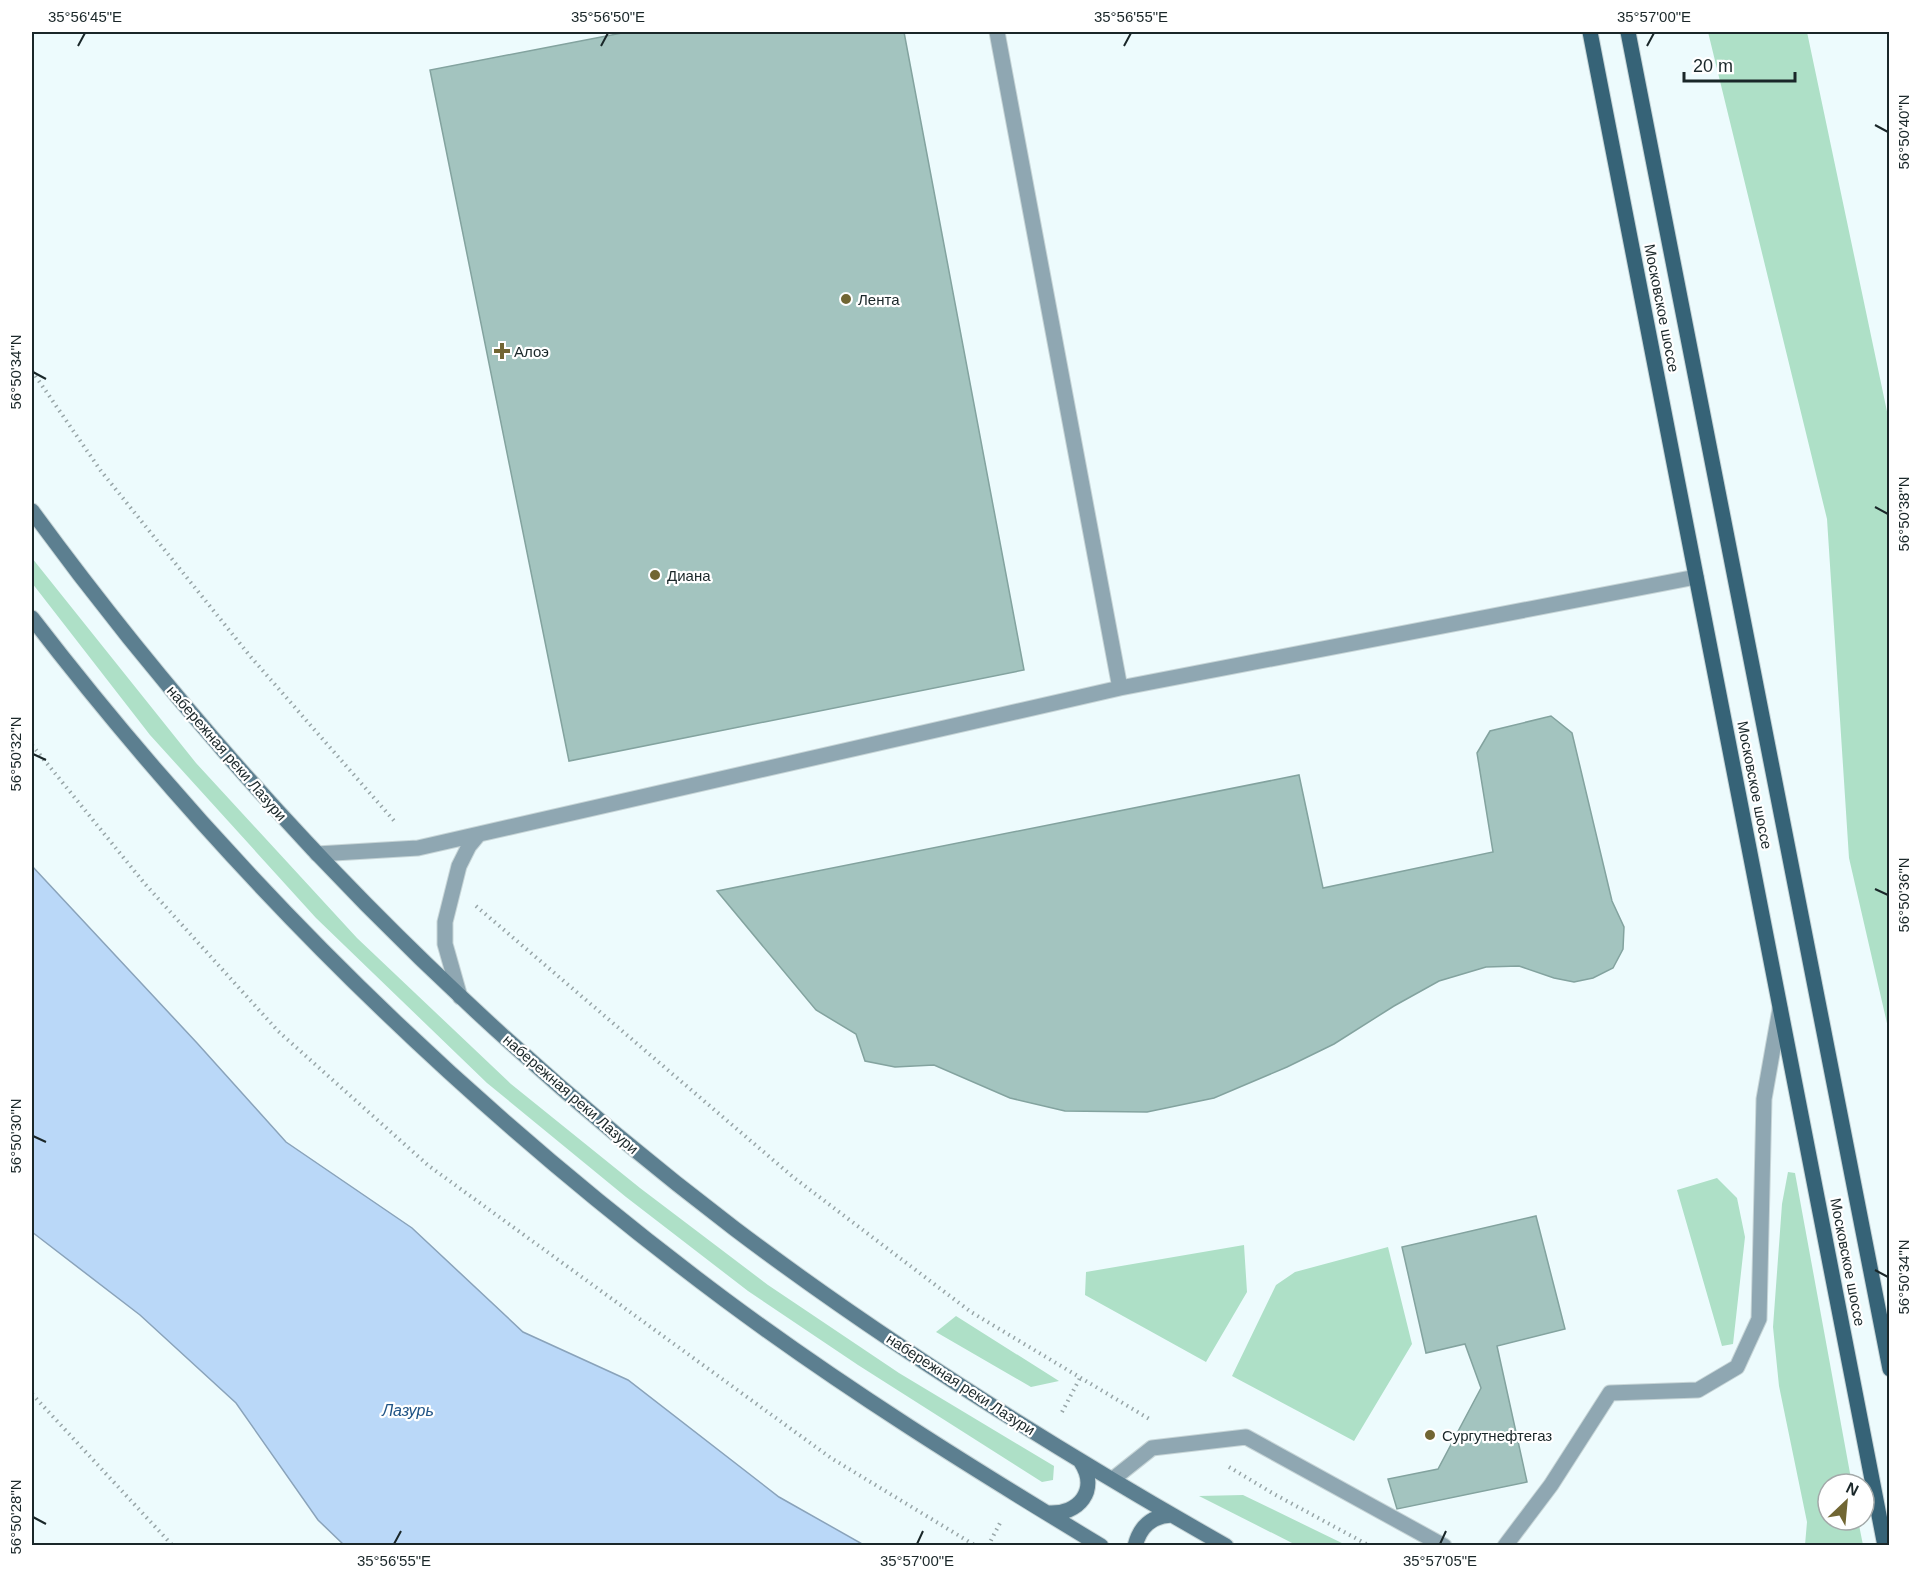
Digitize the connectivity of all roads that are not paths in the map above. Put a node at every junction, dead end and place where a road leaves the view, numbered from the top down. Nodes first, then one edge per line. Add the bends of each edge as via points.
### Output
1 (997, 32) edge
2 (1590, 32) edge
3 (1628, 32) edge
4 (32, 511) edge
5 (1696, 577) junction
6 (32, 618) edge
7 (1120, 688) junction
8 (478, 834) junction
9 (317, 854) junction
10 (460, 997) junction
11 (1780, 1006) junction
12 (1890, 1370) edge
13 (1081, 1462) junction
14 (1113, 1479) junction
15 (1048, 1514) junction
16 (1172, 1515) junction
17 (1101, 1545) edge
18 (1135, 1545) edge
19 (1226, 1545) edge
20 (1444, 1545) edge
21 (1505, 1545) edge
22 (1886, 1545) edge

1 - 7 lane
2 - 5 main road, Московское шоссе
3 - 12 main road, Московское шоссе
4 - 9 main road, набережная реки Лазури via 175,694
5 - 7 lane
5 - 11 main road, Московское шоссе
6 - 15 main road via 115,722 243,867 364,991 490,1108 724,1299 883,1411
7 - 8 lane
8 - 9 lane via 418,848
8 - 10 lane via 459,866 445,922 446,944
9 - 10 main road, набережная реки Лазури
10 - 13 main road, набережная реки Лазури via 594,1116 744,1235 880,1332
11 - 21 lane via 1764,1099 1759,1319 1737,1367 1698,1390 1610,1393 1551,1485
11 - 22 main road, Московское шоссе
13 - 14 main road, набережная реки Лазури
13 - 15 main road via 1088,1476 1083,1500 1064,1513
14 - 16 main road, набережная реки Лазури
14 - 20 lane via 1152,1448 1246,1437
15 - 17 main road
16 - 18 main road via 1148,1522
16 - 19 main road, набережная реки Лазури

